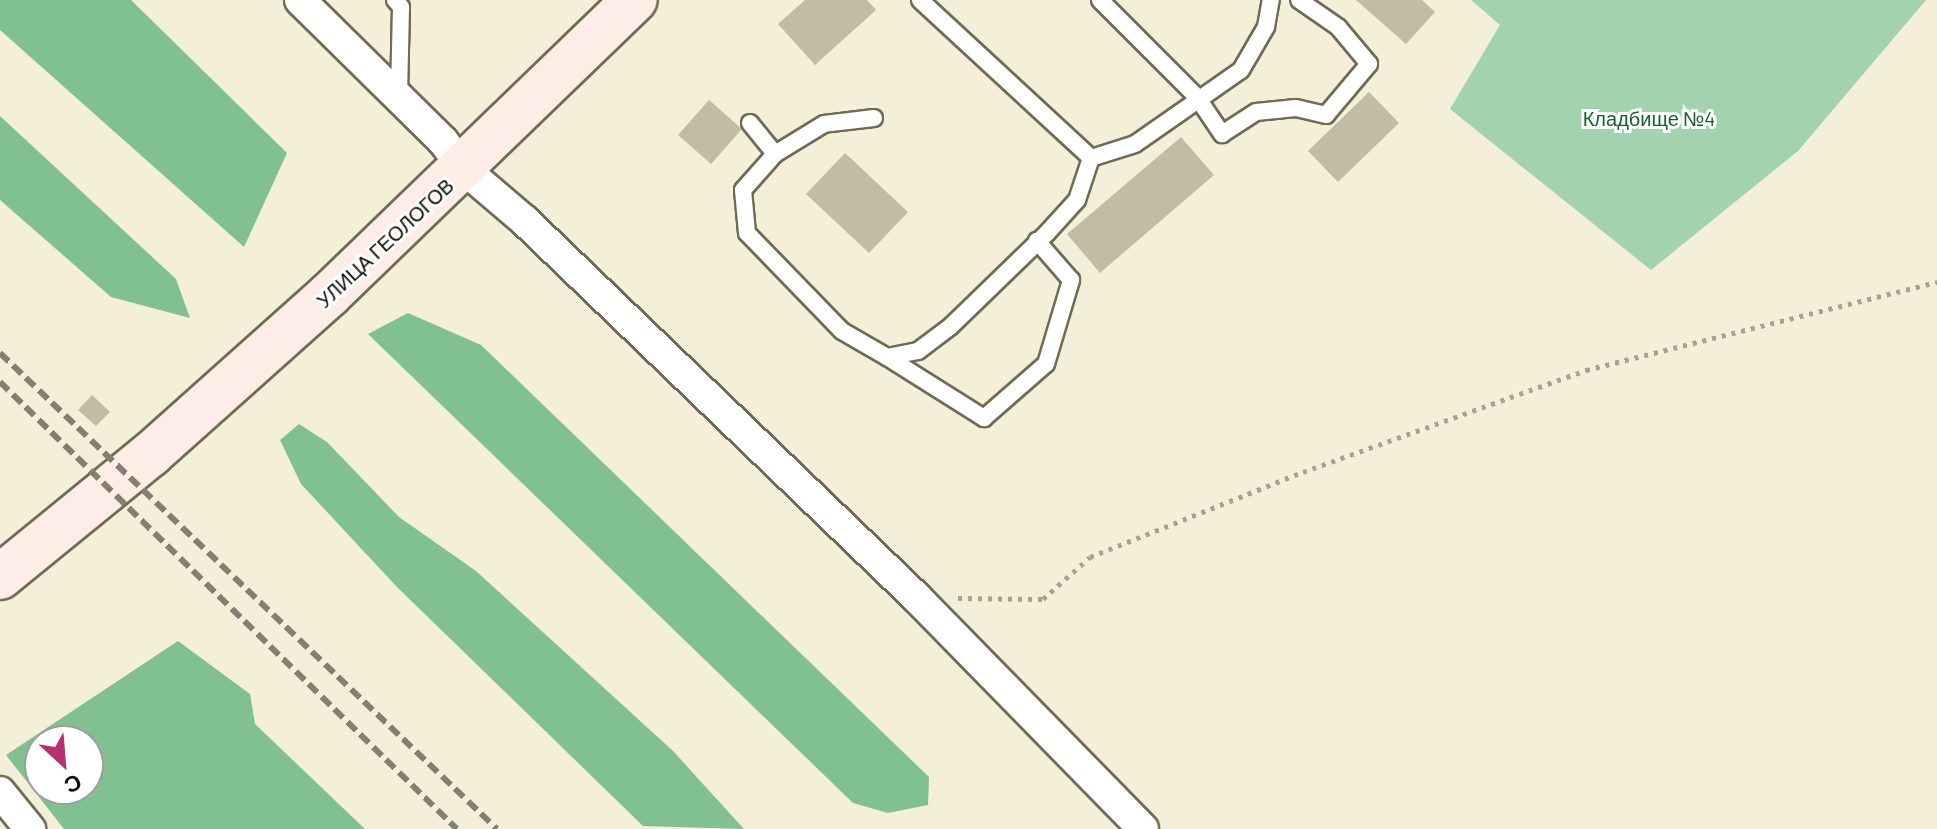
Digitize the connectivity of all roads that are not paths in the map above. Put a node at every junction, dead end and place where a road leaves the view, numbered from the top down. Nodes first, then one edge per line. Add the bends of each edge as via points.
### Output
1 (300, 0) edge
2 (395, 0) edge
3 (635, 0) edge
4 (920, 0) edge
5 (1100, 0) edge
6 (1271, 0) edge
7 (1299, 0) edge
8 (400, 86) junction
9 (1197, 97) junction
10 (874, 118) dead end
11 (750, 123) dead end
12 (775, 154) junction
13 (1091, 158) junction
14 (464, 169) junction
15 (1037, 241) junction
16 (887, 357) junction
17 (0, 577) edge
18 (0, 792) edge
19 (30, 829) edge
20 (1143, 829) edge

1 - 8 street
2 - 8 lane via 401,7
3 - 14 street, УЛИЦА ГЕОЛОГОВ
4 - 13 lane
5 - 9 lane
6 - 9 lane via 1266,27 1241,70
7 - 9 lane via 1338,27 1369,64 1326,115 1296,108 1256,112 1222,134
8 - 14 street
9 - 13 lane via 1135,144
10 - 12 lane via 824,124
11 - 12 lane
12 - 16 lane via 743,190 747,233 842,331
13 - 15 lane via 1077,200
14 - 17 street, УЛИЦА ГЕОЛОГОВ via 125,476
14 - 20 street via 537,232 917,598
15 - 16 lane via 951,326 918,351
15 - 16 lane via 1071,280 1046,364 984,418
18 - 19 street

